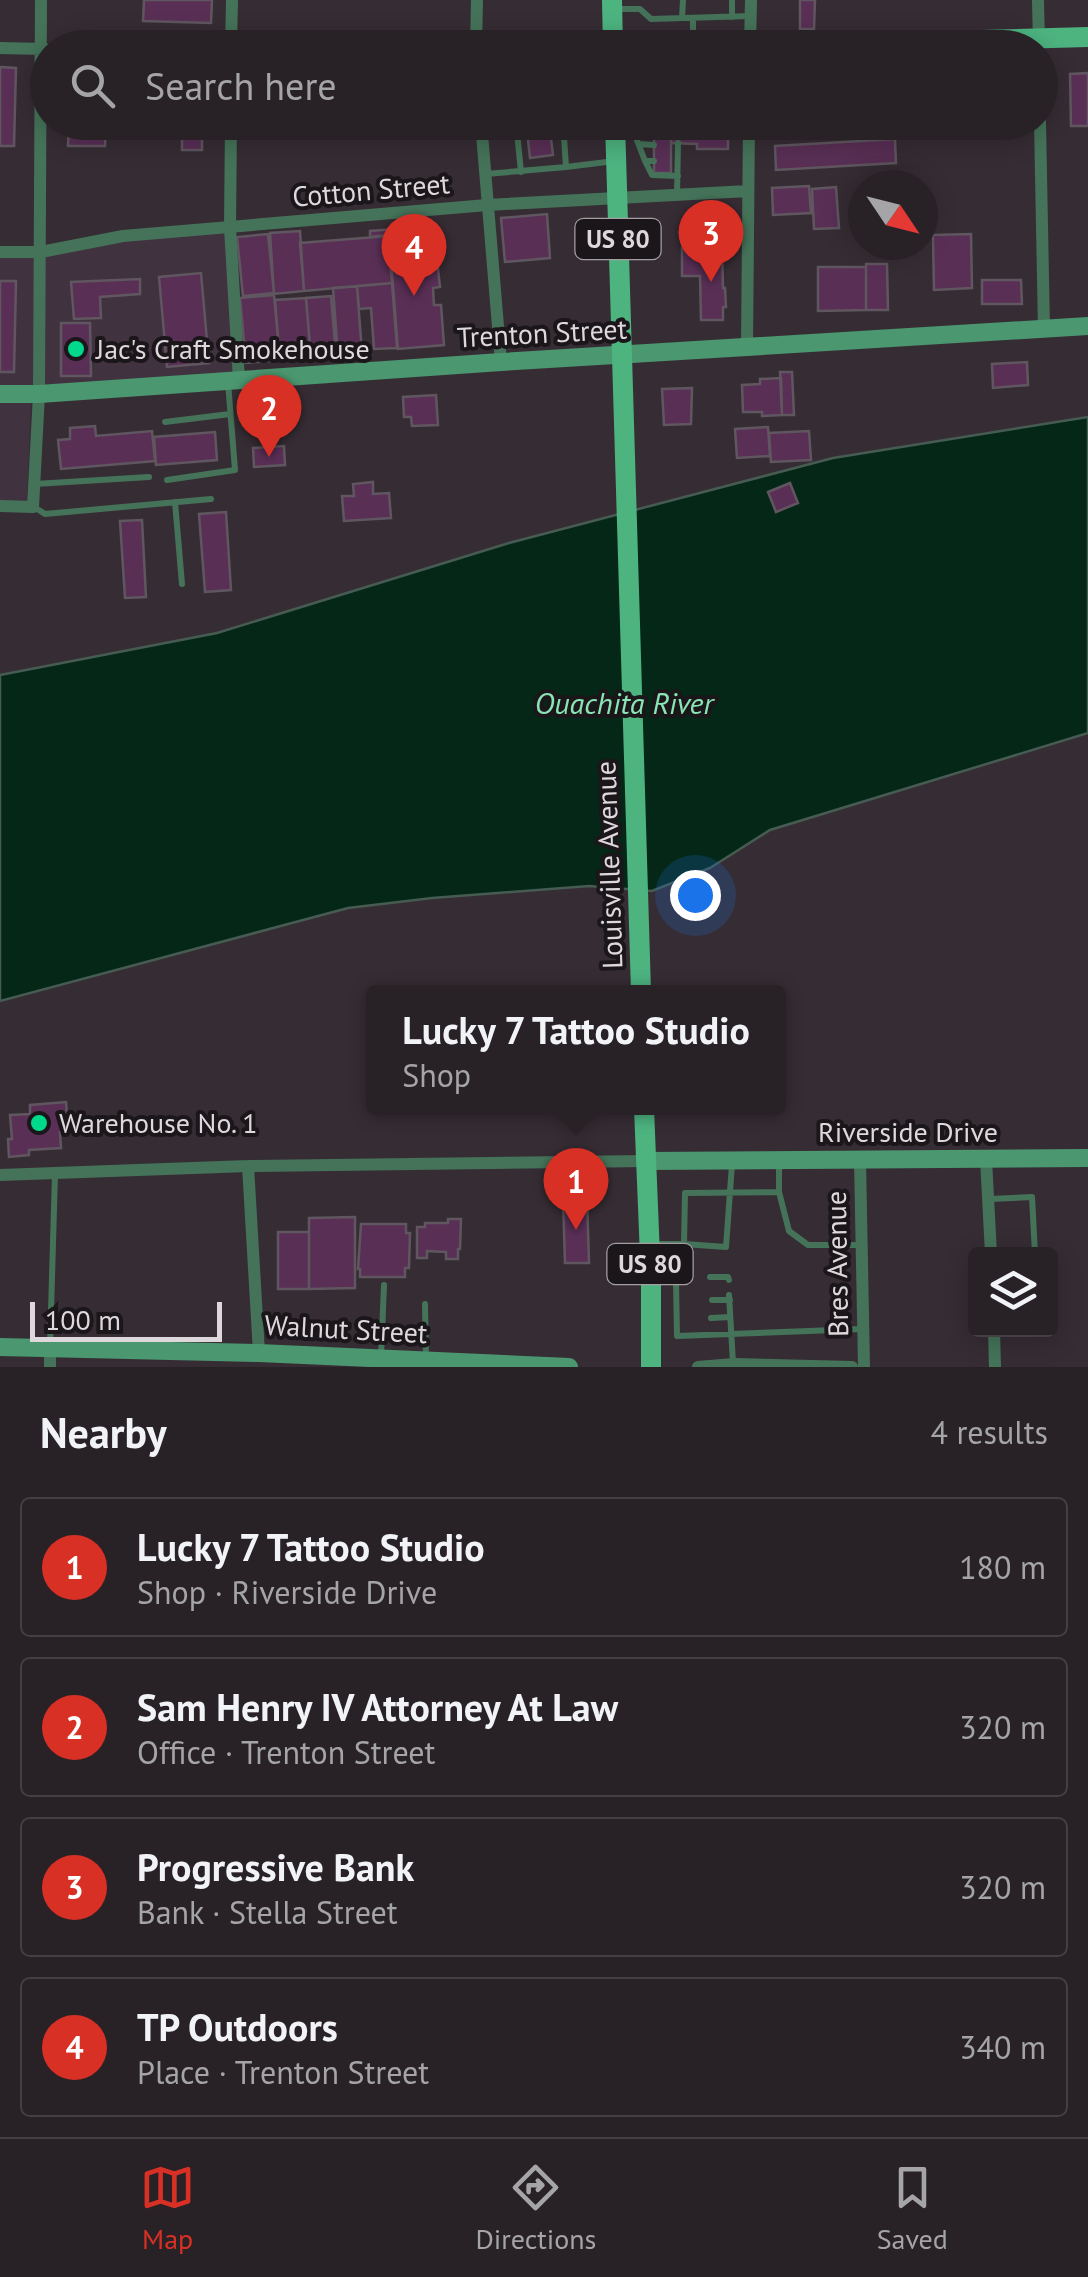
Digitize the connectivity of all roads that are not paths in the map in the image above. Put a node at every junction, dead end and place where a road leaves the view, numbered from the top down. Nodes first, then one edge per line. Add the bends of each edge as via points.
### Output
1 (41, 0) edge
2 (232, 0) edge
3 (477, 0) edge
4 (682, 0) edge
5 (732, 0) edge
6 (751, 0) edge
7 (1038, 0) edge
8 (640, 4) edge
9 (612, 5) edge
10 (751, 16) junction
11 (732, 17) junction
12 (682, 18) junction
13 (693, 18) junction
14 (42, 30) edge
15 (231, 30) edge
16 (476, 30) edge
17 (613, 30) edge
18 (693, 30) edge
19 (751, 30) edge
20 (1039, 30) edge
21 (1088, 37) edge
22 (1058, 41) edge
23 (0, 48) edge
24 (30, 49) edge
25 (42, 140) edge
26 (231, 140) edge
27 (482, 140) edge
28 (518, 140) edge
29 (564, 140) edge
30 (625, 140) edge
31 (636, 140) edge
32 (749, 140) edge
33 (1040, 140) edge
34 (639, 144) junction
35 (654, 145) dead end
36 (676, 145) dead end
37 (616, 161) junction
38 (566, 166) junction
39 (522, 172) junction
40 (485, 174) junction
41 (678, 176) junction
42 (748, 191) junction
43 (677, 195) junction
44 (617, 198) junction
45 (487, 205) junction
46 (230, 228) junction
47 (0, 252) edge
48 (41, 252) junction
49 (1088, 326) edge
50 (1044, 330) junction
51 (747, 346) junction
52 (621, 356) junction
53 (501, 362) junction
54 (233, 380) junction
55 (0, 394) edge
56 (39, 394) junction
57 (230, 414) junction
58 (165, 422) dead end
59 (149, 477) dead end
60 (166, 480) dead end
61 (34, 484) junction
62 (210, 499) dead end
63 (175, 502) junction
64 (0, 506) edge
65 (33, 507) junction
66 (182, 584) dead end
67 (640, 985) edge
68 (644, 1115) edge
69 (1088, 1158) edge
70 (986, 1159) junction
71 (732, 1160) junction
72 (779, 1160) junction
73 (860, 1160) junction
74 (646, 1161) junction
75 (248, 1166) junction
76 (56, 1173) junction
77 (0, 1175) edge
78 (730, 1192) junction
79 (779, 1192) junction
80 (989, 1199) junction
81 (649, 1244) junction
82 (684, 1244) junction
83 (862, 1245) junction
84 (991, 1247) edge
85 (1034, 1247) edge
86 (710, 1277) dead end
87 (728, 1280) dead end
88 (651, 1281) junction
89 (384, 1285) dead end
90 (712, 1300) dead end
91 (425, 1304) dead end
92 (730, 1317) junction
93 (711, 1318) dead end
94 (863, 1329) junction
95 (731, 1334) junction
96 (994, 1337) edge
97 (0, 1347) edge
98 (50, 1358) edge
99 (381, 1358) junction
100 (260, 1360) edge
101 (426, 1360) junction
102 (734, 1364) junction
103 (481, 1365) edge
104 (551, 1367) edge
105 (569, 1367) edge
106 (650, 1367) edge
107 (698, 1367) edge
108 (852, 1367) edge
109 (864, 1367) edge
110 (995, 1367) edge

1 - 14 street
2 - 15 street
3 - 16 street
4 - 12 lane
5 - 11 lane
6 - 10 street
7 - 20 street
8 - 9 lane
8 - 12 lane via 651,19
9 - 17 main road
10 - 11 lane
10 - 19 street
11 - 13 lane
12 - 13 lane
13 - 18 lane
21 - 22 main road
23 - 24 street
25 - 48 street
26 - 46 street
27 - 40 street
28 - 39 lane
29 - 38 lane
30 - 37 main road, US 80
31 - 34 lane
32 - 42 street
33 - 50 street
34 - 35 lane
34 - 41 lane via 652,175
36 - 41 lane
37 - 38 lane
37 - 44 main road, US 80
38 - 39 lane
39 - 40 lane
40 - 45 street
41 - 43 lane
42 - 43 street, Cotton Street
42 - 51 street
43 - 44 street, Cotton Street
44 - 45 street, Cotton Street
44 - 52 main road, US 80
45 - 46 street, Cotton Street
45 - 53 street
46 - 48 street, Cotton Street via 122,236
46 - 54 street
47 - 48 street, Cotton Street
48 - 56 street
49 - 50 street, Trenton Street
50 - 51 street, Trenton Street
51 - 52 street, Trenton Street
52 - 53 street, Trenton Street
52 - 67 main road, Louisville Avenue / US 80
53 - 54 street, Trenton Street
54 - 56 street, Trenton Street
54 - 57 lane
55 - 56 street, Trenton Street
56 - 61 street
57 - 58 lane
57 - 60 lane via 234,470
59 - 61 lane
61 - 65 street
62 - 63 lane
63 - 65 lane via 46,514
63 - 66 lane
64 - 65 street
68 - 74 main road, US 80
69 - 70 street, Riverside Drive
70 - 73 street, Riverside Drive
70 - 80 street
71 - 72 street, Riverside Drive
71 - 74 street, Riverside Drive
71 - 78 lane
72 - 73 street, Riverside Drive
72 - 79 lane
73 - 83 street, Bres Avenue
74 - 75 street, Riverside Drive
74 - 81 main road, US 80
75 - 76 street, Riverside Drive
75 - 100 street
76 - 77 street, Riverside Drive
76 - 98 lane
78 - 79 lane
78 - 82 lane via 685,1192
78 - 82 lane via 726,1247
79 - 83 lane via 789,1230 808,1245
80 - 84 street
80 - 85 lane via 1032,1198
81 - 82 lane
81 - 88 main road, US 80
83 - 94 street, Bres Avenue
86 - 87 lane
88 - 95 lane via 678,1279 677,1336
88 - 106 main road, US 80
89 - 99 lane
90 - 92 lane via 729,1297
91 - 101 lane
92 - 93 lane
92 - 95 lane
94 - 95 lane
94 - 109 street, Bres Avenue
95 - 102 lane
96 - 110 street
97 - 98 street, Walnut Street
98 - 100 street, Walnut Street
99 - 100 street, Walnut Street
99 - 101 street, Walnut Street
101 - 103 street, Walnut Street
102 - 107 street
102 - 108 street
103 - 104 street, Walnut Street
104 - 105 street, Walnut Street

